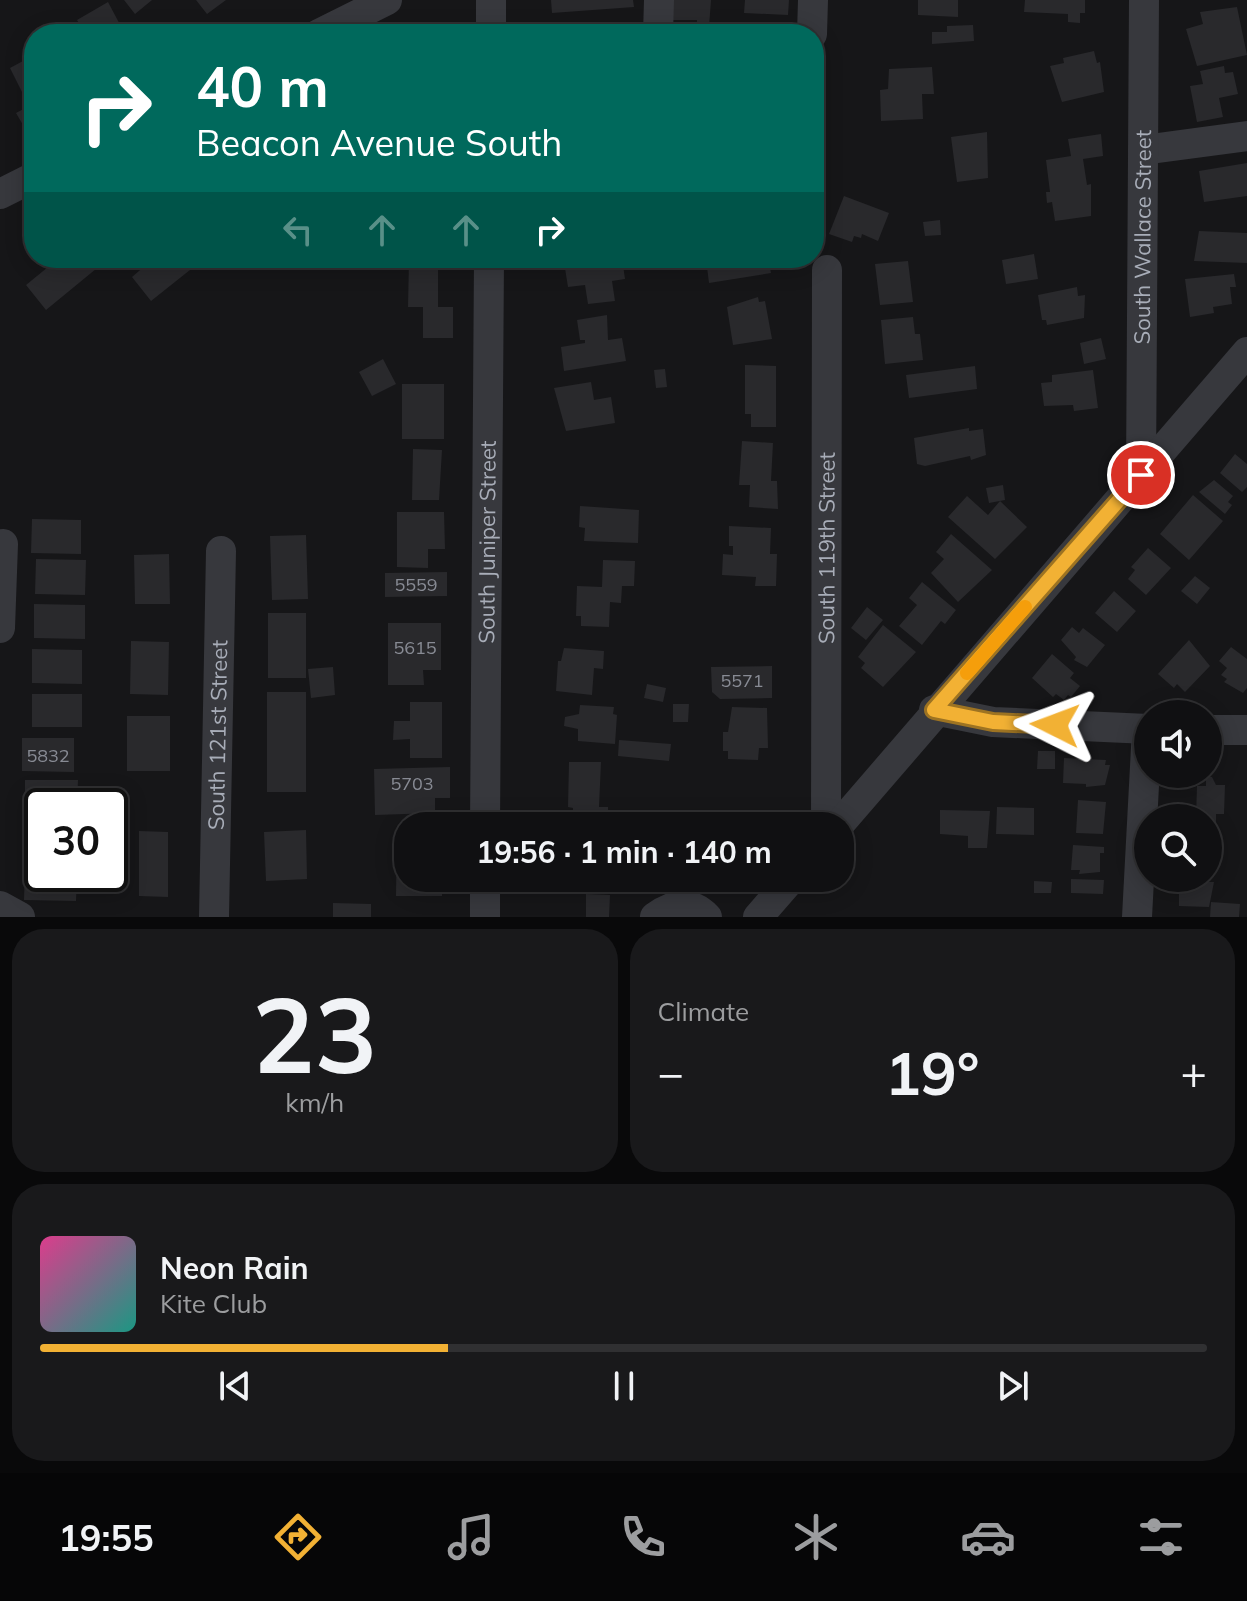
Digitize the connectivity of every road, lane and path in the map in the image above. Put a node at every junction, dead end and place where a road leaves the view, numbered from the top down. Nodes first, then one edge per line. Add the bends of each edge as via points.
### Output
1 (387, 0) edge
2 (491, 0) edge
3 (659, 0) edge
4 (813, 0) edge
5 (1144, 0) edge
6 (339, 24) edge
7 (491, 24) edge
8 (658, 24) edge
9 (812, 24) edge
10 (1247, 136) edge
11 (1143, 150) junction
12 (24, 182) edge
13 (0, 194) edge
14 (489, 268) edge
15 (827, 270) dead end
16 (1247, 352) edge
17 (1141, 475) junction
18 (3, 544) dead end
19 (221, 551) dead end
20 (0, 628) edge
21 (934, 710) junction
22 (1134, 728) edge
23 (1222, 730) edge
24 (1247, 730) edge
25 (1144, 788) edge
26 (485, 812) edge
27 (826, 812) edge
28 (850, 812) edge
29 (485, 892) edge
30 (780, 892) edge
31 (0, 906) edge
32 (20, 917) edge
33 (214, 917) edge
34 (485, 917) edge
35 (655, 917) edge
36 (707, 917) edge
37 (758, 917) edge
38 (1137, 917) edge

1 - 6 street
2 - 7 street
3 - 8 street
4 - 9 street
5 - 11 street, South Wallace Street
10 - 11 street
11 - 17 street, South Wallace Street
12 - 13 street
14 - 26 street, South Juniper Street
15 - 27 street, South 119th Street
16 - 17 street
17 - 21 street
18 - 20 street
19 - 33 street, South 121st Street
21 - 22 street via 993,722
21 - 28 street
23 - 24 street
25 - 38 street
29 - 34 street
30 - 37 street
31 - 32 street
35 - 36 street via 684,904

